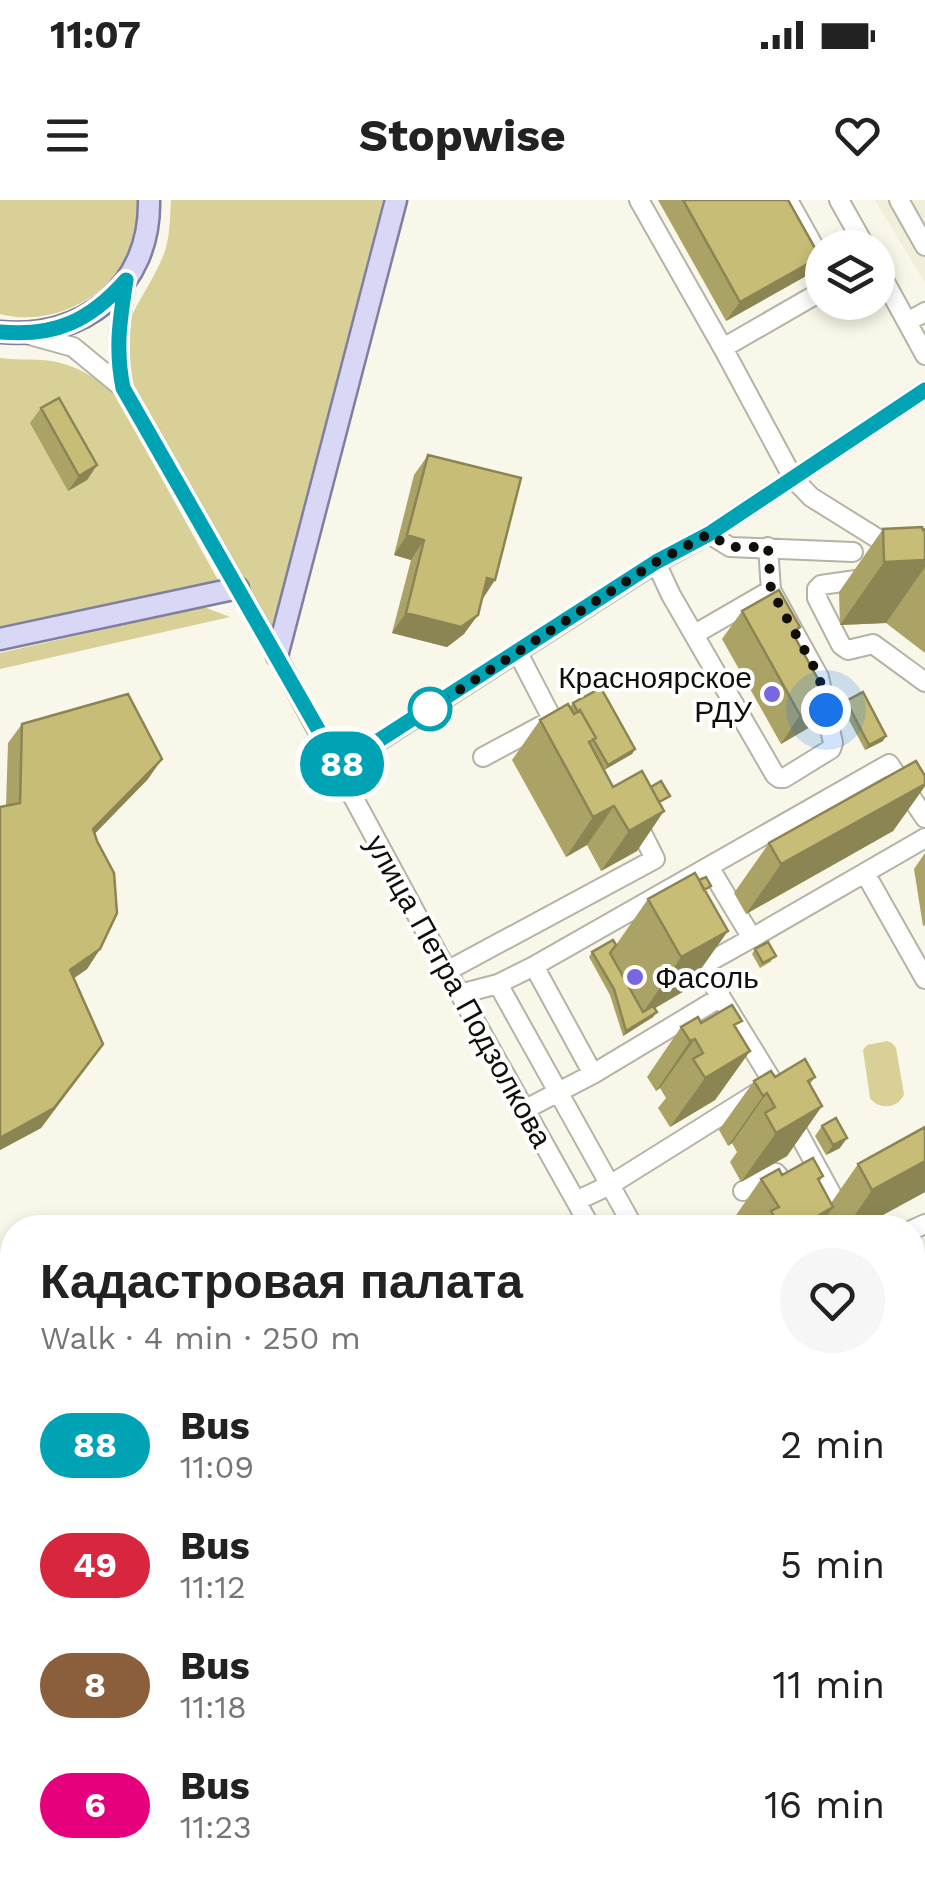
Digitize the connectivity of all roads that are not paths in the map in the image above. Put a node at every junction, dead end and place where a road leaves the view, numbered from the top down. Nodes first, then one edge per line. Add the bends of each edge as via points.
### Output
1 (396, 200) edge
2 (639, 200) edge
3 (788, 200) edge
4 (839, 200) edge
5 (899, 200) edge
6 (150, 201) edge
7 (805, 230) edge
8 (856, 230) edge
9 (925, 246) edge
10 (126, 280) junction
11 (895, 300) edge
12 (805, 301) edge
13 (925, 312) edge
14 (907, 322) junction
15 (0, 332) edge
16 (26, 334) junction
17 (723, 348) junction
18 (925, 354) edge
19 (123, 388) junction
20 (925, 390) edge
21 (792, 478) junction
22 (709, 534) junction
23 (768, 547) junction
24 (853, 552) dead end
25 (656, 562) junction
26 (912, 572) edge
27 (238, 588) junction
28 (771, 590) junction
29 (695, 634) junction
30 (0, 639) edge
31 (518, 652) junction
32 (277, 656) junction
33 (925, 682) edge
34 (552, 720) junction
35 (571, 748) edge
36 (483, 758) dead end
37 (339, 766) junction
38 (622, 796) edge
39 (925, 818) edge
40 (925, 838) edge
41 (709, 867) junction
42 (865, 873) junction
43 (752, 938) junction
44 (534, 966) junction
45 (447, 971) junction
46 (925, 979) edge
47 (498, 984) junction
48 (460, 994) junction
49 (721, 998) junction
50 (593, 1074) junction
51 (774, 1082) junction
52 (559, 1092) junction
53 (524, 1110) junction
54 (610, 1185) junction
55 (784, 1186) edge
56 (743, 1191) dead end
57 (832, 1195) edge
58 (576, 1202) junction
59 (584, 1215) edge
60 (627, 1215) edge

1 - 32 main road
2 - 17 street
3 - 7 street
4 - 8 street
5 - 9 street
6 - 10 main road via 147,231
10 - 16 main road via 82,319
10 - 19 street, улица Петра Подзолкова via 117,360
11 - 14 street
12 - 17 street
13 - 14 street
14 - 18 street
15 - 16 main road
16 - 19 street, улица Петра Подзолкова via 73,347
17 - 21 street
19 - 27 street, улица Петра Подзолкова
20 - 21 street
21 - 22 street
21 - 26 street
22 - 23 street via 730,547
22 - 25 street
23 - 24 street
23 - 28 street
25 - 29 street
25 - 31 street
26 - 33 street via 822,584 817,598 844,649 873,644
27 - 30 main road
27 - 32 street, улица Петра Подзолкова
28 - 29 street
28 - 29 street via 819,676 832,743 784,778 775,775
31 - 34 street
31 - 37 street
32 - 37 street, улица Петра Подзолкова
34 - 35 street
34 - 36 street
37 - 45 street, улица Петра Подзолкова
38 - 45 street via 656,858
39 - 41 street via 889,764
40 - 42 street
41 - 43 street
41 - 44 street
42 - 43 street
42 - 46 street
43 - 49 street via 705,967
44 - 47 street
44 - 50 street
45 - 48 street, улица Петра Подзолкова
47 - 48 street
47 - 52 street
48 - 53 street, улица Петра Подзолкова
49 - 50 street
49 - 51 street
50 - 52 street
51 - 54 street
51 - 57 street
52 - 53 street
52 - 54 street
53 - 58 street, улица Петра Подзолкова
54 - 58 street
54 - 60 street
55 - 56 street via 776,1173
58 - 59 street, улица Петра Подзолкова

